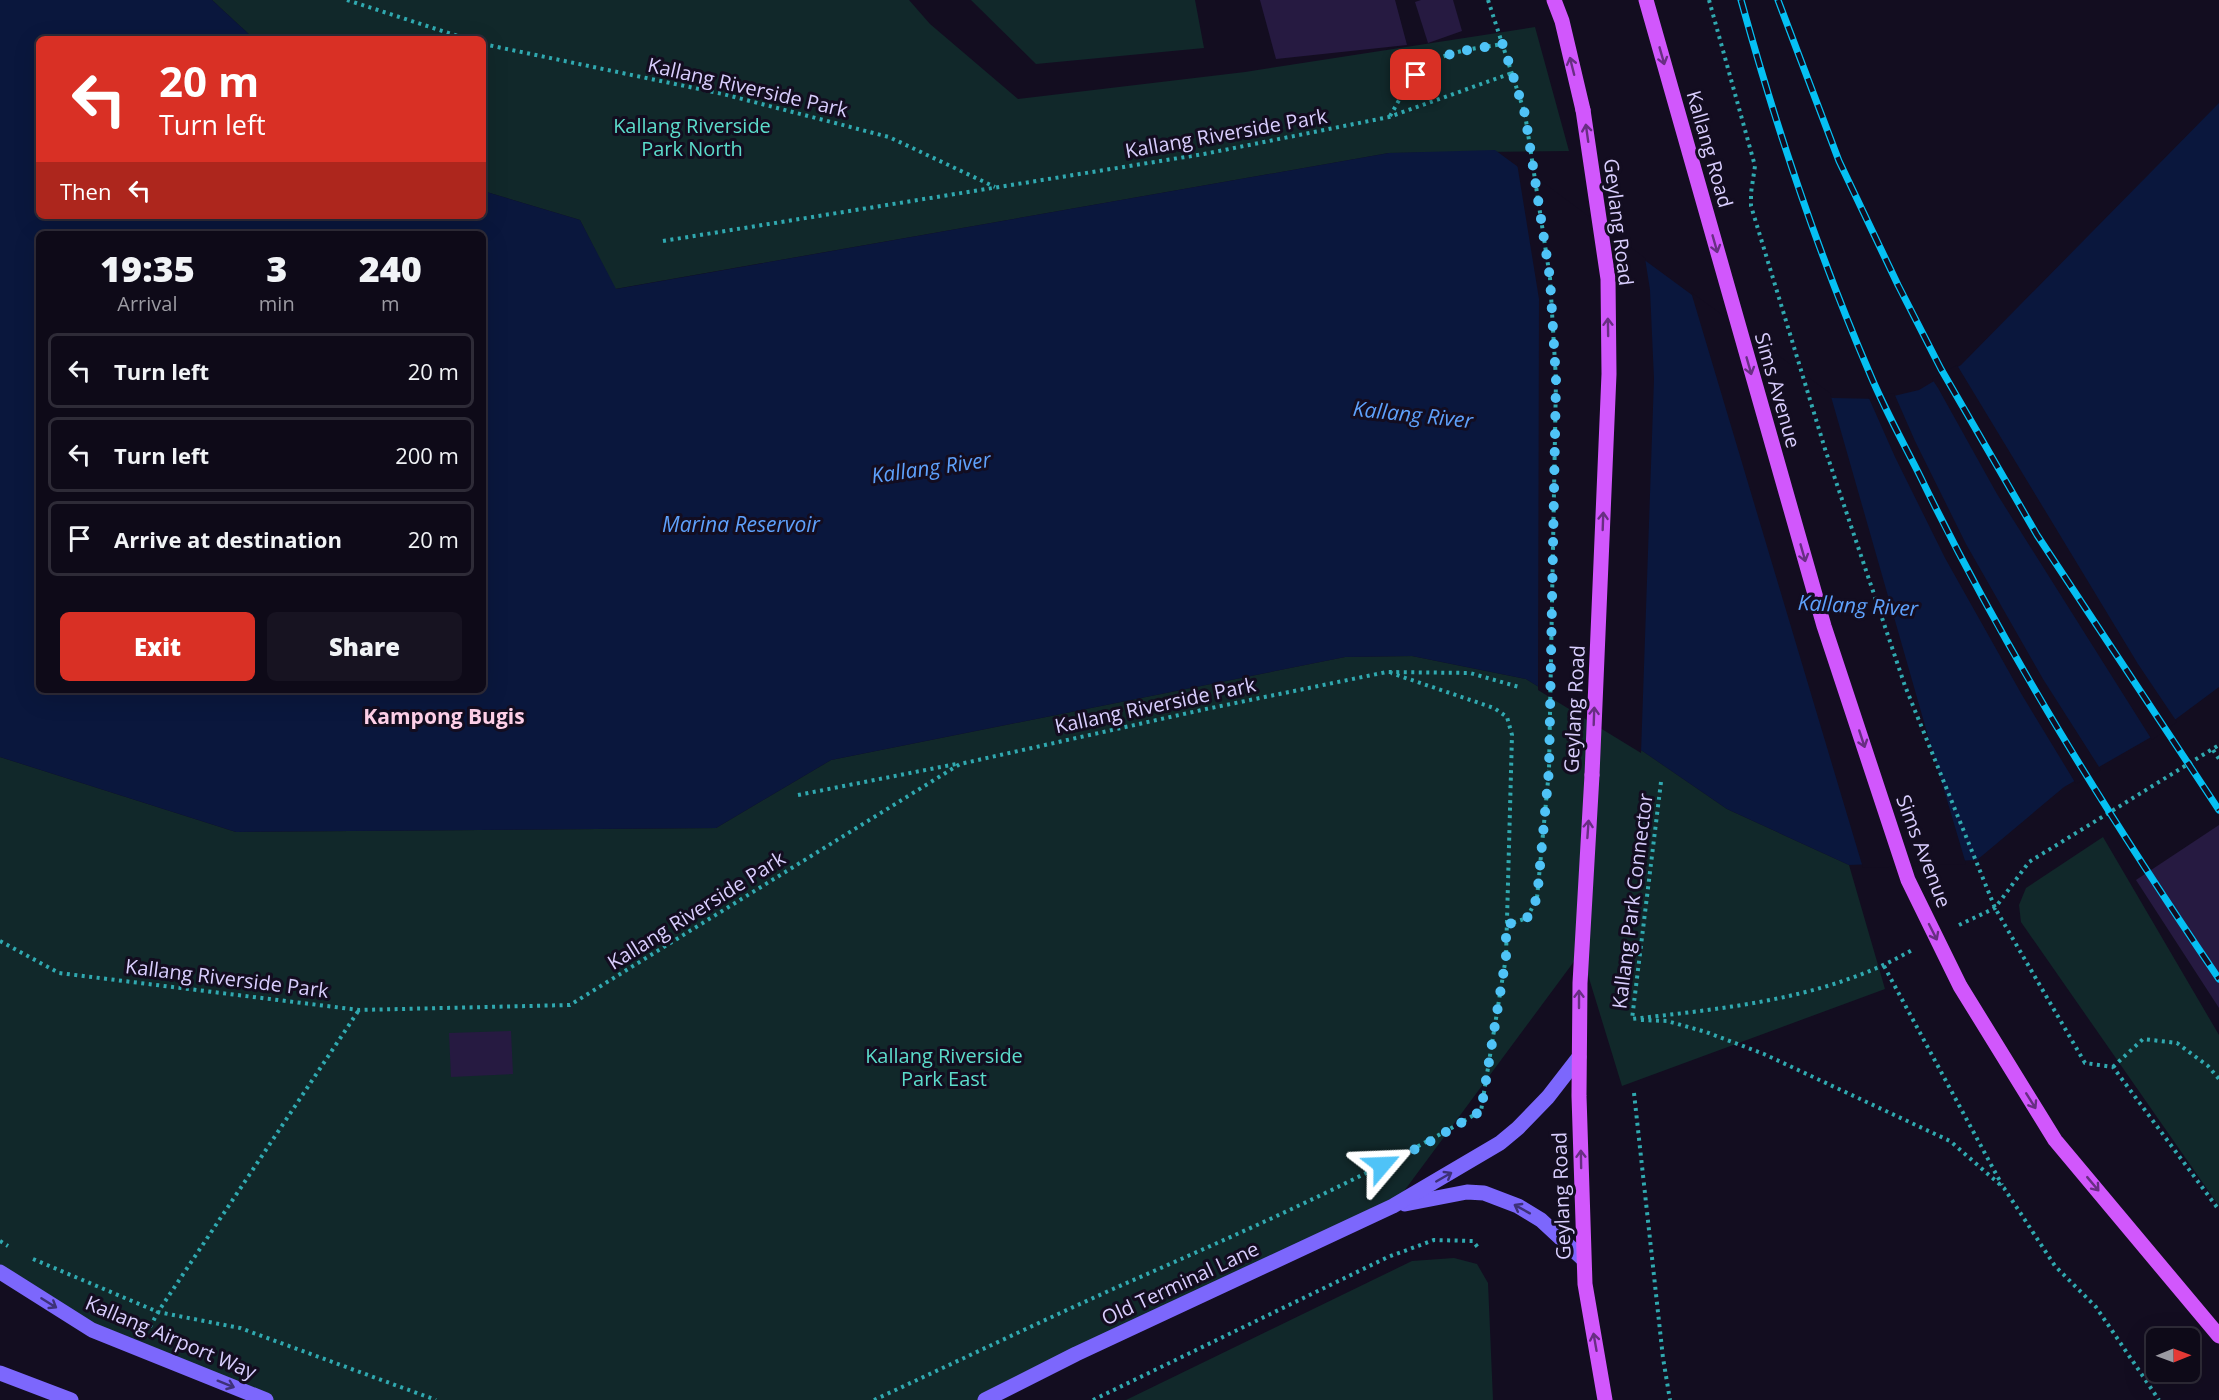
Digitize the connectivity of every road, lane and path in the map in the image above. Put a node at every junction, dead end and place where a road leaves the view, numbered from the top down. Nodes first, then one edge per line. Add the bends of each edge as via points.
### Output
1 (347, 0) edge
2 (1488, 0) edge
3 (1554, 0) edge
4 (1647, 0) edge
5 (1710, 0) edge
6 (458, 36) edge
7 (1503, 44) junction
8 (486, 45) edge
9 (1512, 73) junction
10 (1389, 117) junction
11 (996, 187) junction
12 (663, 241) dead end
13 (1733, 310) joint
14 (1387, 672) junction
15 (1519, 687) dead end
16 (2219, 745) edge
17 (2213, 750) junction
18 (2219, 759) edge
19 (960, 764) junction
20 (1661, 782) dead end
21 (798, 795) dead end
22 (1995, 908) junction
23 (1506, 925) junction
24 (0, 941) edge
25 (359, 1010) junction
26 (1632, 1019) junction
27 (1579, 1058) junction
28 (2113, 1067) junction
29 (2219, 1079) edge
30 (1634, 1093) dead end
31 (2004, 1188) junction
32 (1393, 1206) junction
33 (2219, 1210) edge
34 (0, 1241) edge
35 (1479, 1249) dead end
36 (14, 1250) dead end
37 (32, 1259) dead end
38 (1583, 1259) junction
39 (0, 1272) edge
40 (158, 1312) junction
41 (2219, 1336) edge
42 (139, 1350) junction
43 (0, 1373) edge
44 (71, 1400) edge
45 (266, 1400) edge
46 (436, 1400) edge
47 (874, 1400) edge
48 (985, 1400) edge
49 (1093, 1400) edge
50 (1605, 1400) edge
51 (1670, 1400) edge
52 (2159, 1400) edge

1 - 6 path
2 - 7 path
27 -> 3 main road, Geylang Road, bridge via 1609,362 1608,279 1583,110
4 -> 13 main road, Kallang Road
5 - 22 path via 1755,166 1751,206 1825,449 1905,686
7 - 9 path
7 - 10 path via 1441,57 1416,75
8 - 11 path, Kallang Riverside Park via 723,94 889,137
9 - 10 path, Kallang Riverside Park
9 - 23 path, bridge via 1525,114 1550,278 1556,380 1549,770 1537,898 1527,918
10 - 11 path, Kallang Riverside Park via 1204,154
11 - 12 path, Kallang Riverside Park
13 -> 41 main road, Sims Avenue via 1824,626 1908,879 1960,986 2055,1140
14 - 15 path via 1470,673
14 - 19 path, Kallang Riverside Park
14 - 23 path via 1494,708 1507,717 1512,735
16 - 17 path
17 - 18 path
17 - 22 path via 2029,862
19 - 21 path
19 - 25 path, Kallang Riverside Park via 570,1005
20 - 26 path, Kallang Park Connector
22 - 28 path via 2085,1063
23 - 47 path via 1506,957 1481,1111 1424,1145 1278,1216
24 - 25 path, Kallang Riverside Park via 59,973
25 - 40 path
26 - 31 path via 1667,1021 1764,1054 1950,1141
26 - 31 path, Kallang Park Connector via 1789,997 1884,966
32 -> 27 street, Old Terminal Lane via 1500,1143 1548,1097
38 -> 27 main road, Geylang Road
28 - 29 path via 2143,1039 2177,1043
28 - 33 path
30 - 51 path via 1662,1358
31 - 52 path via 2055,1266 2096,1307
38 -> 32 street, Old Terminal Lane via 1541,1220 1484,1193 1467,1192
32 - 48 street, Old Terminal Lane
34 - 36 path
35 - 49 path via 1473,1241 1434,1240 1388,1257
37 - 40 path
50 -> 38 main road, Geylang Road
39 -> 42 street, Kallang Airport Way via 92,1330
40 - 42 path
40 - 46 path via 240,1328
42 -> 45 street, Kallang Airport Way
43 - 44 street

